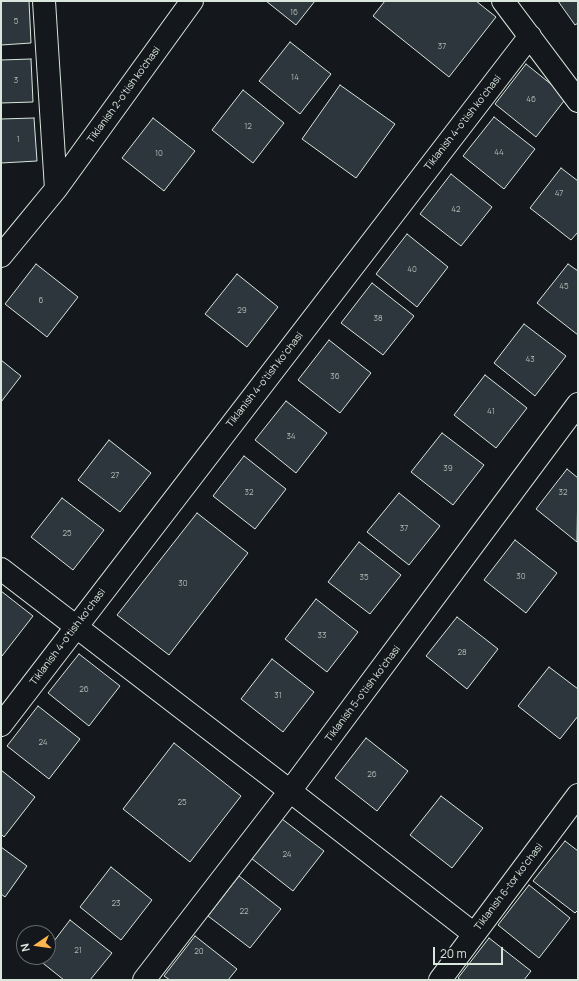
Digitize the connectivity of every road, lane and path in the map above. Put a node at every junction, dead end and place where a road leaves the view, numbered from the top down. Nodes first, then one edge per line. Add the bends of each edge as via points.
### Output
1 (44, 1) edge
2 (192, 1) edge
3 (503, 1) edge
4 (530, 36) junction
5 (578, 101) edge
6 (56, 189) junction
7 (1, 256) edge
8 (578, 404) edge
9 (1, 569) edge
10 (76, 626) junction
11 (1, 725) edge
12 (290, 791) junction
13 (578, 795) edge
14 (474, 934) junction
15 (144, 980) edge
16 (440, 980) edge

1 - 6 street
2 - 6 street, Tiklanish 2-o'tish ko'chasi
3 - 4 street
4 - 5 street
4 - 10 street, Tiklanish 4-o'tish ko‘chasi
6 - 7 street, Tiklanish 2-o'tish ko'chasi
8 - 12 street, Tiklanish 5-o'tish ko‘chasi
9 - 10 street
10 - 11 street, Tiklanish 4-o'tish ko‘chasi
10 - 12 street
12 - 14 street
12 - 15 street, Tiklanish 5-o'tish ko‘chasi
13 - 14 street, Tiklanish 6-tor ko‘chasi
14 - 16 street, Tiklanish 6-tor ko‘chasi

